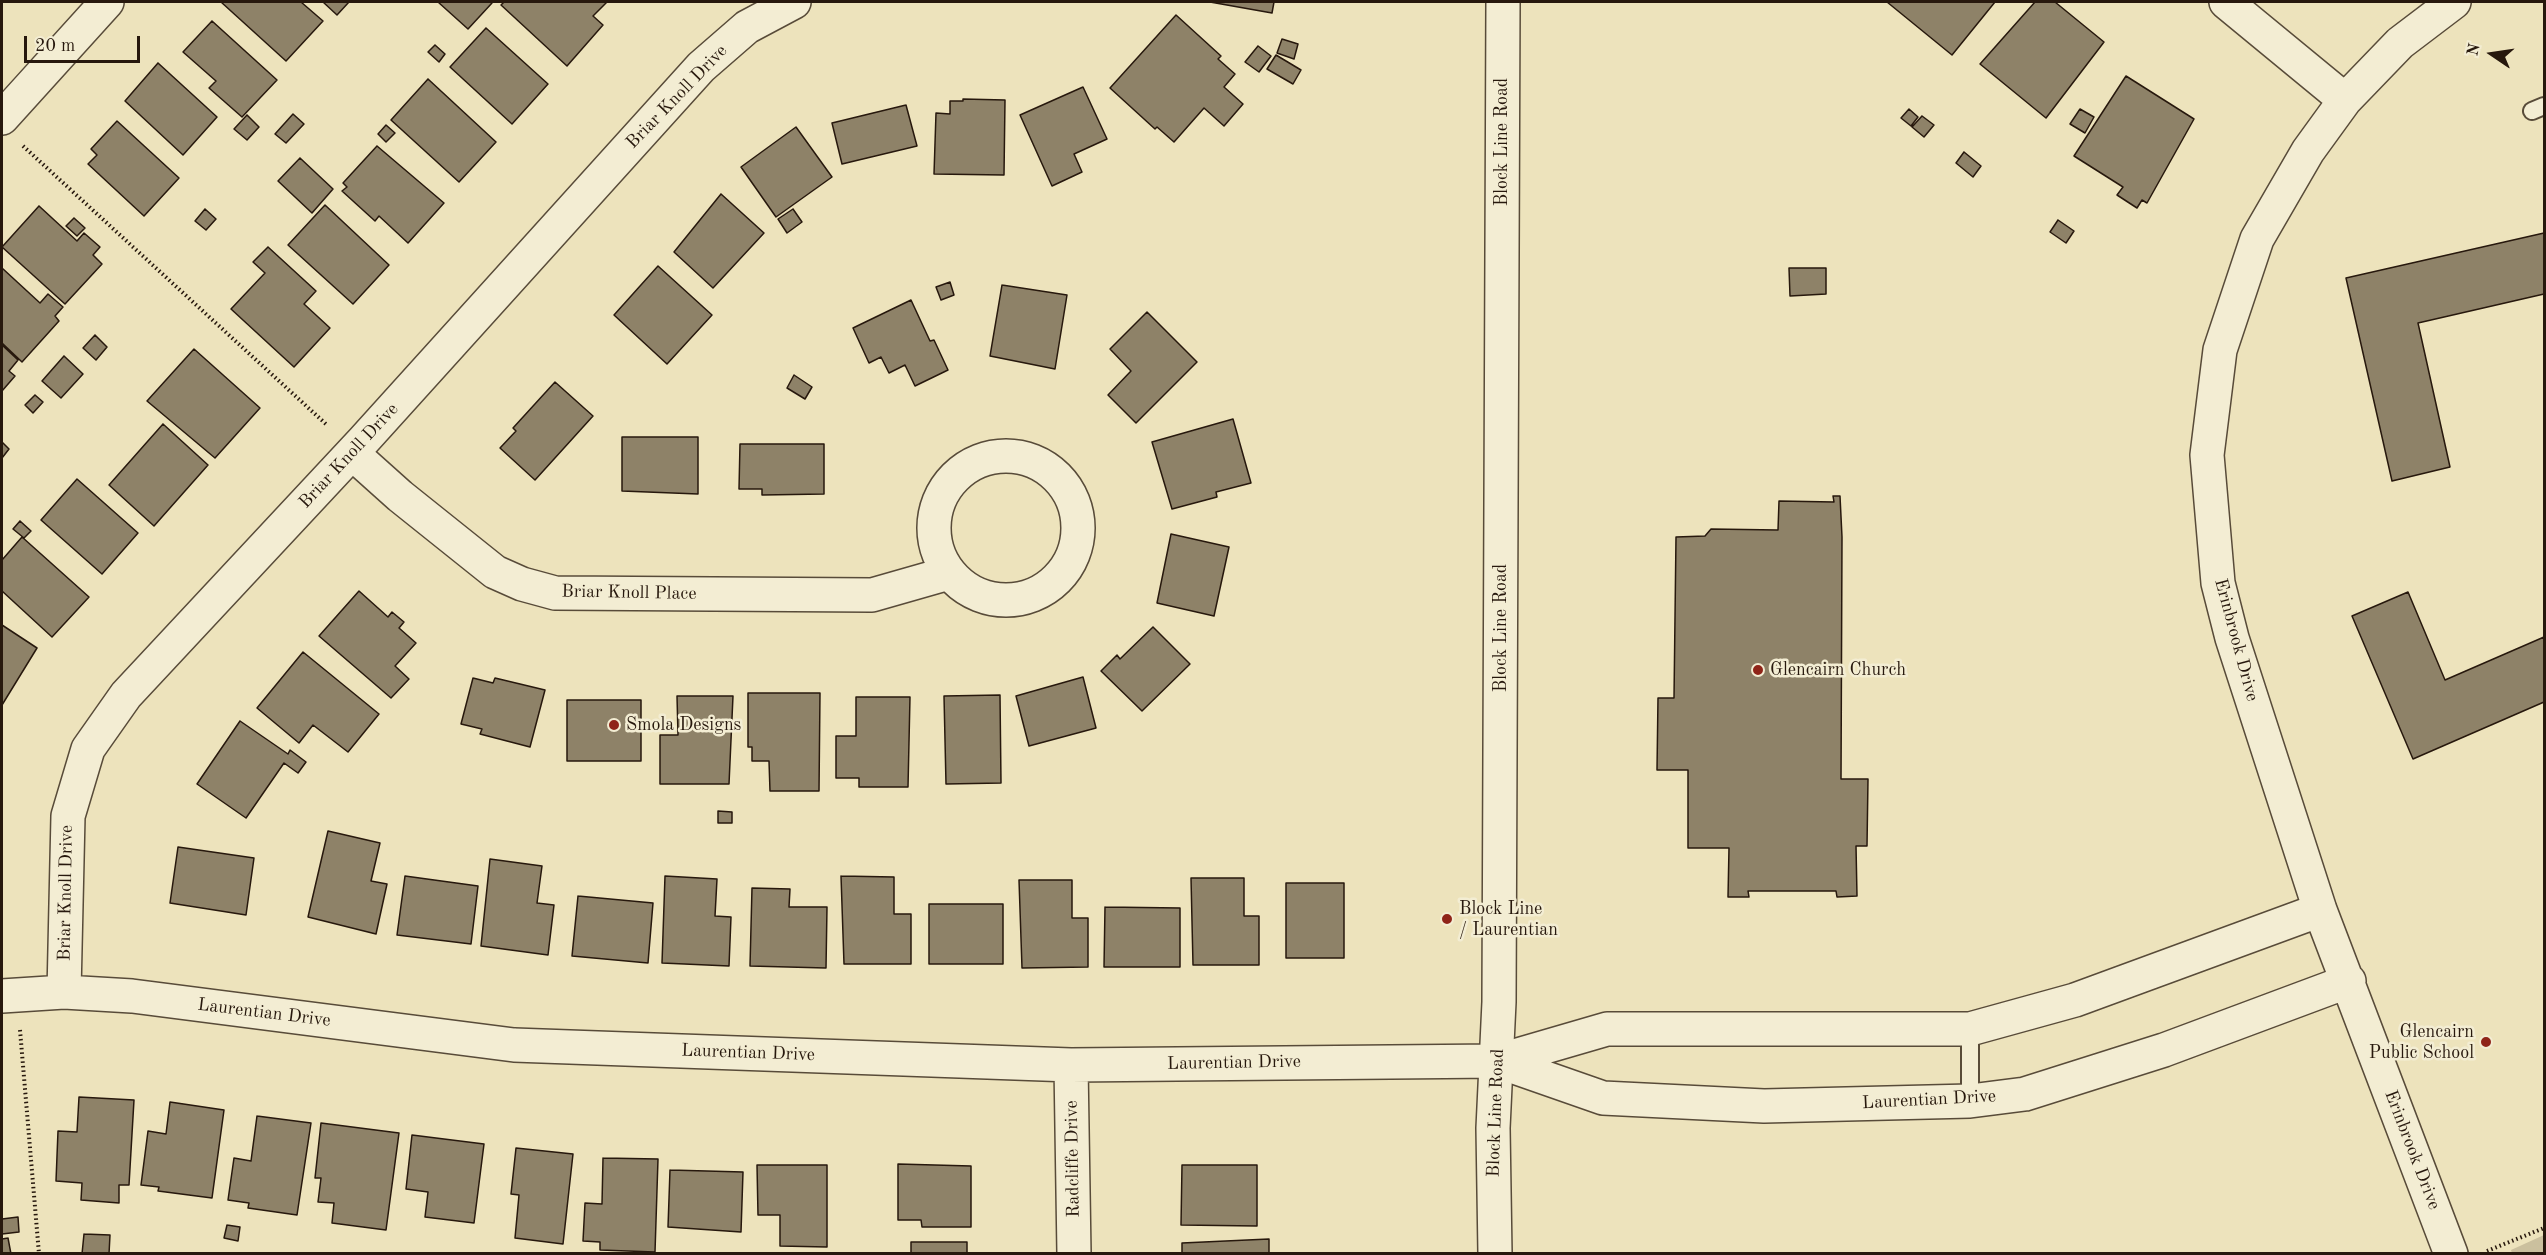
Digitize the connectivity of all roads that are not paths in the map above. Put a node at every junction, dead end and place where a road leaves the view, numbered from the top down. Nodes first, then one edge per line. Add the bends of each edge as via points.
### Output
1 (107, 2) edge
2 (794, 2) edge
3 (1503, 2) edge
4 (2226, 2) edge
5 (2454, 2) edge
6 (2345, 100) junction
7 (9, 129) edge
8 (352, 453) junction
9 (949, 573) junction
10 (2320, 910) junction
11 (2349, 981) junction
12 (64, 992) junction
13 (2, 996) edge
14 (1970, 1029) junction
15 (1497, 1061) junction
16 (1071, 1065) junction
17 (1970, 1101) junction
18 (1074, 1254) edge
19 (1495, 1254) edge
20 (2451, 1254) edge

1 - 7 street
2 - 8 street, Briar Knoll Drive via 747,27 701,67
3 - 15 street, Block Line Road
4 - 6 street
5 - 6 street, Erinbrook Drive via 2400,43
6 - 10 street, Erinbrook Drive via 2308,151 2257,239 2220,351 2207,455 2212,531 2224,605
8 - 9 street, Briar Knoll Place via 495,572 555,593 872,595
8 - 12 street, Briar Knoll Drive via 126,695 88,749 68,816
9 - 9 street via 968,590 991,599 1012,601 1036,594 1061,575 1076,544 1076,509 1064,484 1042,465 1008,455 982,459 968,467 948,484 941,496 933,532 939,556
10 - 11 street, Erinbrook Drive
10 - 14 street, Laurentian Drive via 2075,1000
11 - 17 street, Laurentian Drive via 2164,1050 2025,1094
11 - 20 street, Erinbrook Drive
12 - 13 street, Laurentian Drive
12 - 16 street, Laurentian Drive via 132,996 514,1045
14 - 15 street, Laurentian Drive via 1607,1029
14 - 17 lane
15 - 16 street, Laurentian Drive
15 - 17 street, Laurentian Drive via 1603,1098 1764,1106
15 - 19 street, Block Line Road via 1493,1128
16 - 18 street, Radcliffe Drive

